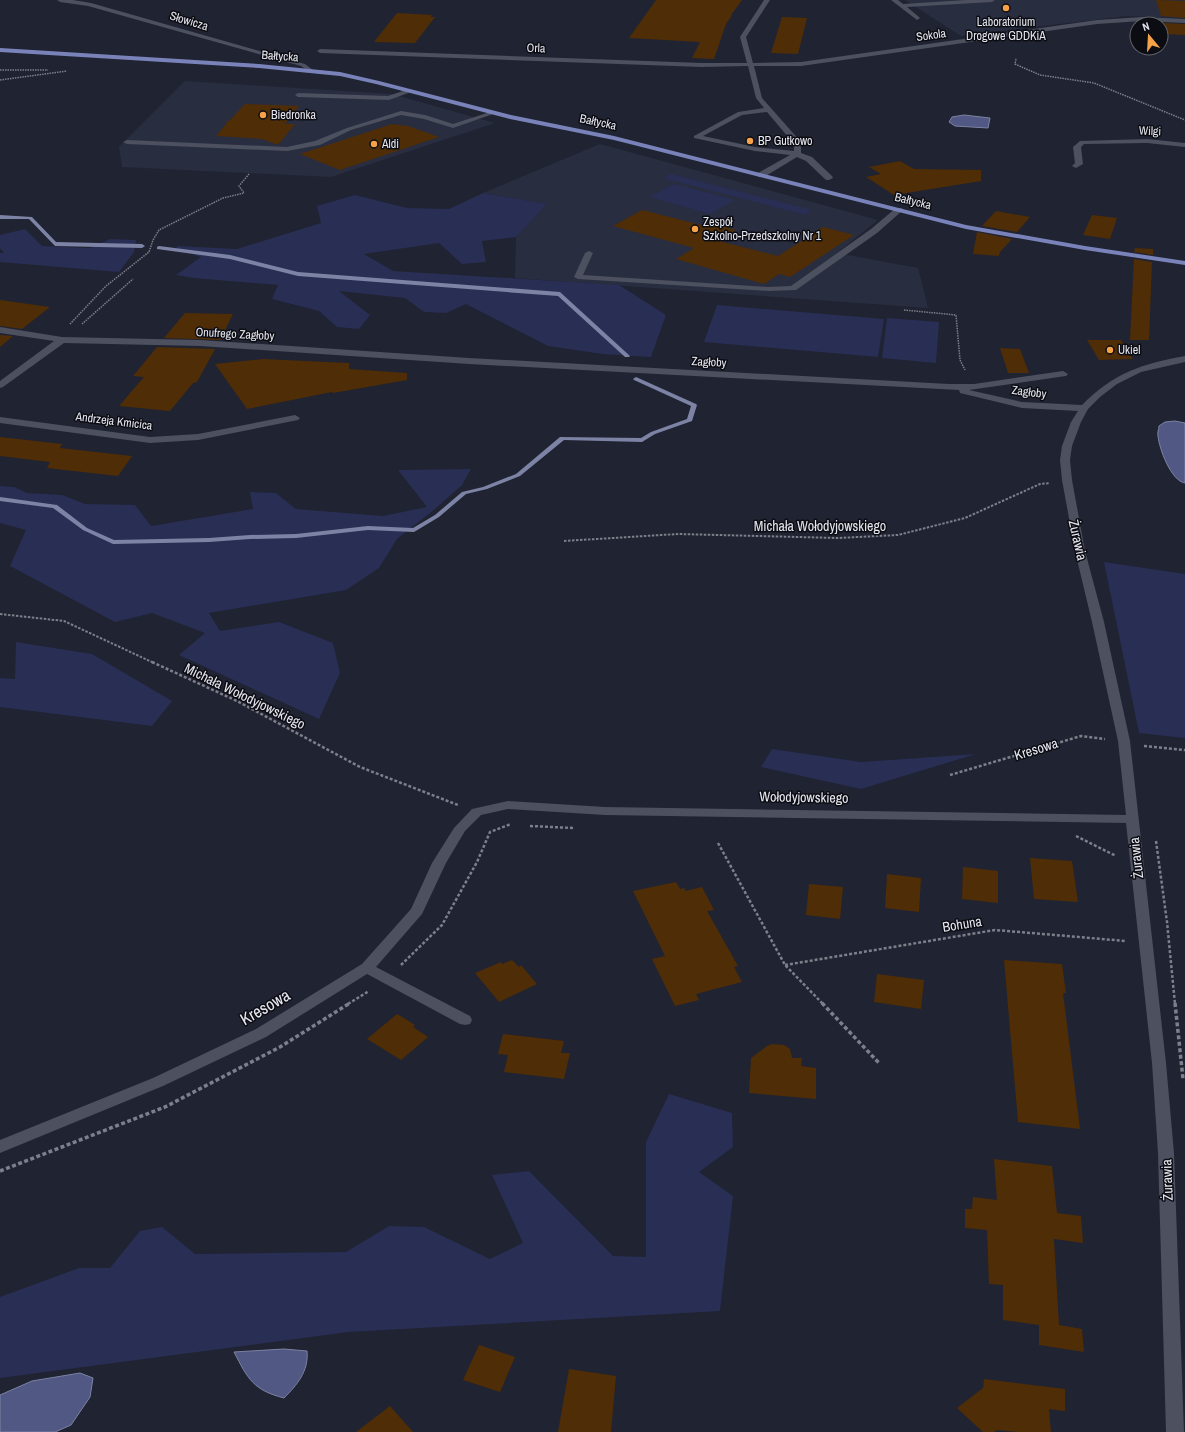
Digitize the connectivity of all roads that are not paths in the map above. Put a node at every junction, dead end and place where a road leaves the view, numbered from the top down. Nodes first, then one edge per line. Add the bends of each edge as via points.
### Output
1 (60, 0) edge
2 (767, 0) edge
3 (894, 0) edge
4 (984, 0) edge
5 (992, 0) edge
6 (903, 6) junction
7 (918, 18) dead end
8 (1185, 21) edge
9 (0, 50) edge
10 (320, 51) dead end
11 (751, 64) junction
12 (310, 70) junction
13 (409, 91) junction
14 (298, 95) dead end
15 (769, 110) junction
16 (493, 113) junction
17 (126, 142) dead end
18 (1185, 144) edge
19 (797, 154) junction
20 (1076, 166) dead end
21 (762, 176) junction
22 (829, 178) dead end
23 (899, 210) junction
24 (589, 252) dead end
25 (1185, 263) edge
26 (0, 330) edge
27 (62, 340) junction
28 (1185, 359) edge
29 (468, 360) joint
30 (1063, 374) dead end
31 (0, 385) edge
32 (949, 387) junction
33 (1084, 408) junction
34 (295, 418) dead end
35 (0, 420) edge
36 (478, 812) joint
37 (1132, 819) junction
38 (367, 968) junction
39 (465, 1020) dead end
40 (0, 1147) edge
41 (1175, 1432) edge

1 - 12 street, Słowicza via 89,4 303,65
2 - 11 street via 743,37
3 - 6 street
4 - 5 street
4 - 6 street
6 - 7 street
8 - 11 street, Sokola via 1142,19 1097,22 801,64
9 - 12 main road, Bałtycka
10 - 11 street, Orla via 702,65
11 - 15 street via 758,98
12 - 13 main road, Bałtycka via 353,76
13 - 14 street via 389,98
13 - 16 main road, Bałtycka
15 - 19 street via 798,144
15 - 19 street via 740,113 696,137 755,149
16 - 17 street via 453,126 426,117 401,113 348,129 317,143 287,149
16 - 21 main road, Bałtycka via 614,138
18 - 20 street, Wilgi via 1147,141 1082,142 1077,147 1079,164
19 - 21 street
19 - 22 street via 809,159
21 - 23 main road, Bałtycka
23 - 24 street via 874,231 793,288 768,289 578,277
23 - 25 main road, Bałtycka via 1008,235
26 - 27 street, Onufrego Zagłoby
27 - 29 street, Onufrego Zagłoby via 200,343
27 - 31 street
28 - 33 street, Żurawia via 1149,366 1130,373 1105,389
29 - 32 street, Zagłoby
30 - 32 street, Zagłoby via 974,387
32 - 33 street, Zagłoby via 1022,405
33 - 37 street, Żurawia via 1070,433 1065,460 1066,480 1124,741
34 - 35 street, Andrzeja Kmicica via 198,437 150,440
36 - 37 street, Wołodyjowskiego via 508,805 605,811 1078,816
36 - 38 street, Kresowa via 460,828 417,911
37 - 41 street, Żurawia via 1159,1063 1166,1153
38 - 39 street
38 - 40 street, Kresowa via 261,1033 158,1082

